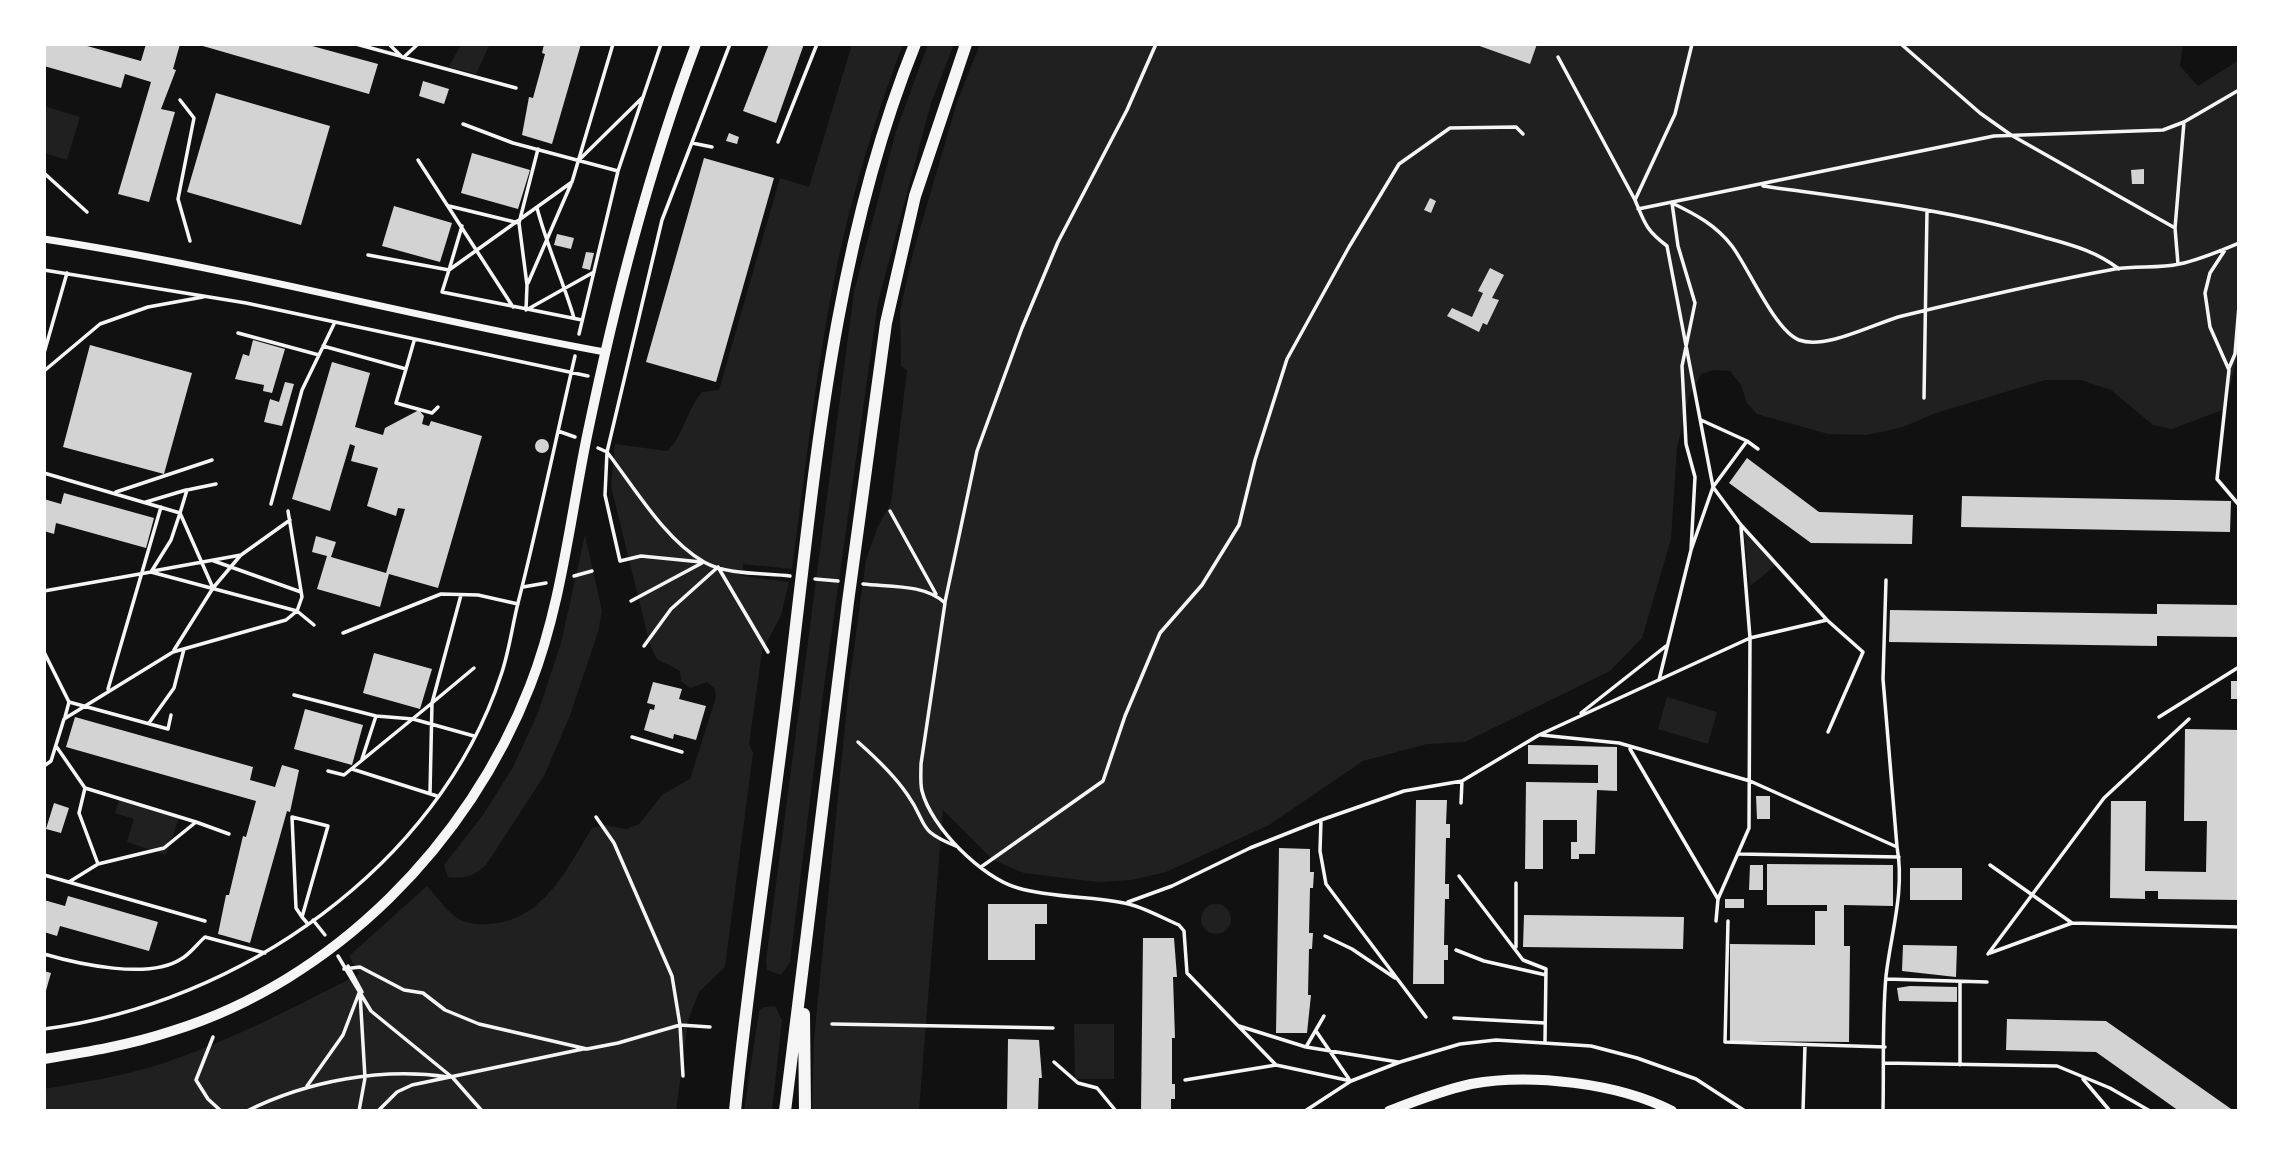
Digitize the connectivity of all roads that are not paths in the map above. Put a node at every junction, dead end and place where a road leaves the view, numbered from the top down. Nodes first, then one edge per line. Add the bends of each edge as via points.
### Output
1 (696, 44) edge
2 (915, 44) edge
3 (967, 44) edge
4 (44, 239) edge
5 (605, 352) junction
6 (803, 967) junction
7 (44, 1059) edge
8 (735, 1111) edge
9 (785, 1111) edge
10 (805, 1111) edge
11 (1389, 1111) edge
12 (1672, 1111) edge

1 - 5 main road via 639,213
2 - 8 main road via 862,209 835,341
3 - 6 main road via 915,196 886,323
4 - 5 street via 195,264
5 - 7 main road via 549,625 531,683 497,757 456,821 389,899 291,975 226,1010 173,1031
6 - 9 main road
6 - 10 main road
11 - 12 street via 1471,1084 1533,1080 1601,1088

